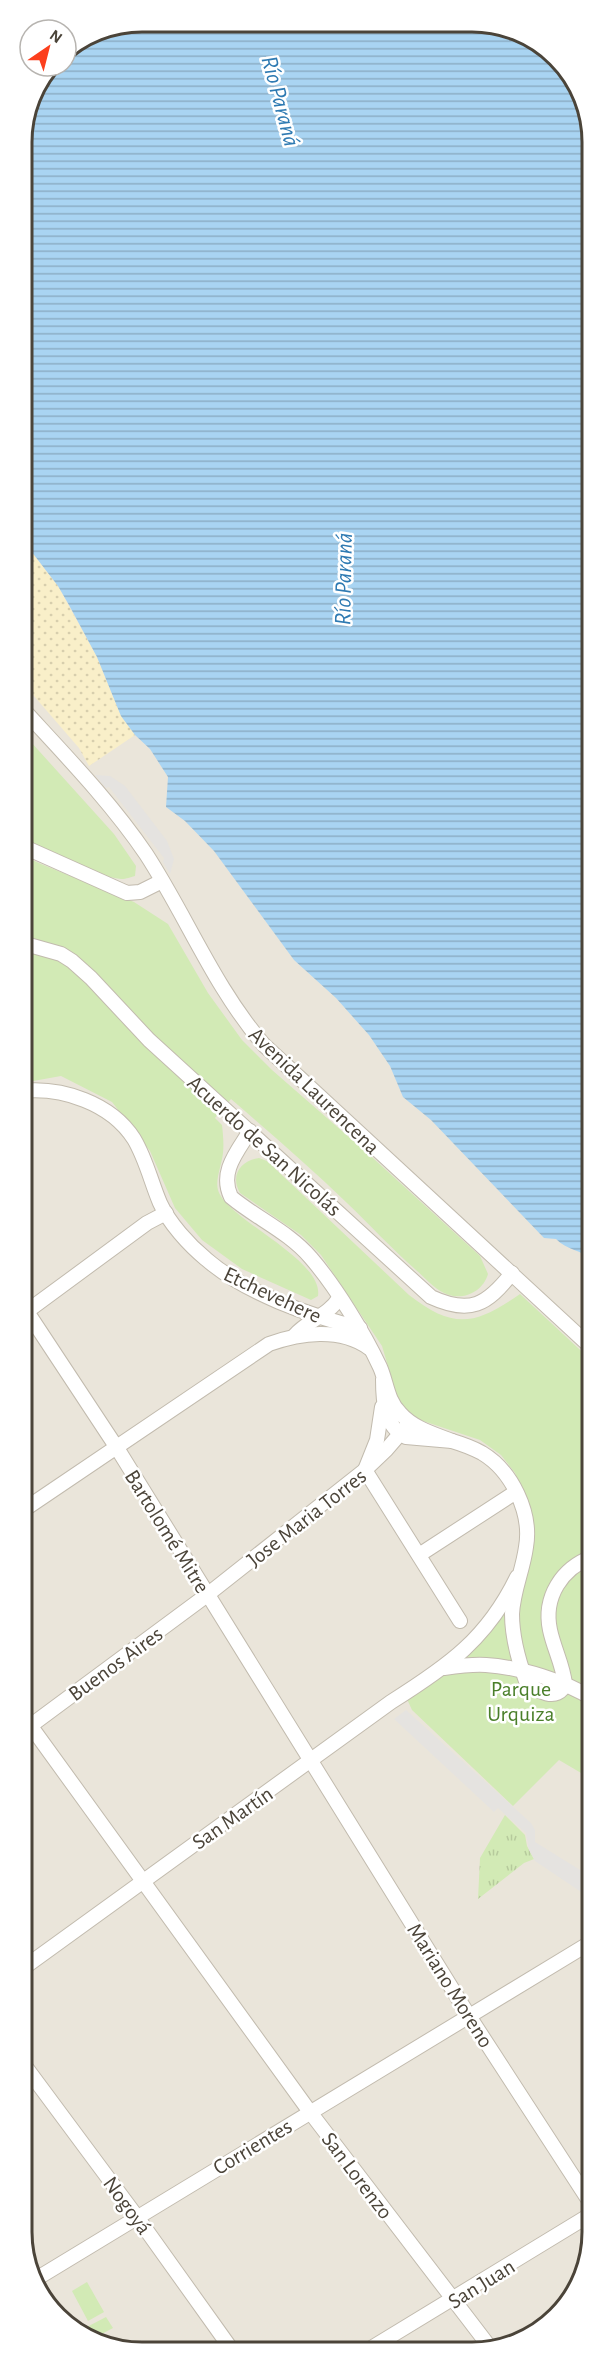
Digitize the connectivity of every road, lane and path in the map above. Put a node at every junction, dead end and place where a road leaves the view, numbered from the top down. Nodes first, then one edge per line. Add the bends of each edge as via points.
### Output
1 (32, 720) edge
2 (32, 850) edge
3 (162, 880) junction
4 (32, 946) edge
5 (32, 1090) edge
6 (250, 1131) junction
7 (166, 1213) junction
8 (512, 1273) junction
9 (339, 1298) junction
10 (32, 1304) edge
11 (316, 1317) junction
12 (32, 1323) edge
13 (360, 1328) junction
14 (295, 1335) junction
15 (582, 1339) edge
16 (370, 1350) junction
17 (383, 1379) junction
18 (383, 1400) junction
19 (410, 1422) junction
20 (399, 1434) junction
21 (452, 1441) junction
22 (117, 1448) junction
23 (365, 1470) junction
24 (516, 1492) junction
25 (32, 1504) edge
26 (420, 1555) junction
27 (582, 1562) edge
28 (517, 1577) junction
29 (207, 1595) junction
30 (460, 1621) dead end
31 (444, 1668) junction
32 (523, 1672) junction
33 (565, 1684) junction
34 (582, 1693) edge
35 (32, 1724) edge
36 (32, 1736) edge
37 (312, 1760) junction
38 (142, 1881) junction
39 (582, 1948) edge
40 (32, 1963) edge
41 (469, 2016) junction
42 (32, 2075) edge
43 (310, 2112) junction
44 (582, 2190) edge
45 (137, 2217) junction
46 (582, 2220) edge
47 (41, 2276) edge
48 (453, 2301) junction
49 (485, 2341) edge
50 (226, 2342) edge
51 (382, 2342) edge

1 - 3 street, Avenida Laurencena via 128,829
2 - 3 street via 127,892 140,892
3 - 8 street, Avenida Laurencena via 232,1004 264,1045
4 - 6 street, Acuerdo de San Nicolás via 72,961 149,1040
5 - 7 street, Etchevehere via 70,1095 104,1110 121,1124 141,1151
6 - 8 street, Acuerdo de San Nicolás via 431,1297 461,1307 474,1306 488,1299
6 - 9 street, Etchevehere via 229,1168 226,1188 231,1197 309,1256
7 - 10 street
7 - 11 street, Etchevehere via 205,1259 230,1277
8 - 15 street, Avenida Laurencena
9 - 11 street via 328,1311
9 - 13 street
11 - 13 street, Etchevehere
11 - 14 street
12 - 22 street, Bartolomé Mitre
13 - 16 street
14 - 16 street via 351,1338
14 - 22 street via 269,1344
16 - 17 street
17 - 18 street
17 - 19 street via 391,1401
18 - 20 street via 390,1422
18 - 23 street via 377,1440
19 - 20 street
19 - 21 street
20 - 21 street
20 - 23 street, Jose Maria Torres
21 - 24 street via 495,1463
22 - 25 street
22 - 29 street, Bartolomé Mitre
23 - 26 street
23 - 29 street, Jose Maria Torres
24 - 26 street
24 - 28 street via 528,1531
26 - 30 street
27 - 33 street via 563,1576 550,1603 551,1631
28 - 31 street, San Martín via 490,1622
28 - 32 street via 513,1641
29 - 35 street, Buenos Aires
29 - 37 street, Bartolomé Mitre
31 - 32 street via 488,1665
31 - 37 street, San Martín
32 - 33 street
33 - 34 street
36 - 38 street, San Lorenzo
37 - 38 street, San Martín
37 - 41 street, Mariano Moreno
38 - 40 street, San Martín
38 - 43 street, San Lorenzo
39 - 41 street, Corrientes
41 - 43 street, Corrientes
41 - 44 street, Mariano Moreno
42 - 45 street, Nogoyá
43 - 45 street, Corrientes
43 - 48 street, San Lorenzo
45 - 47 street, Corrientes
45 - 50 street, Nogoyá
46 - 48 street, San Juan
48 - 49 street, San Lorenzo
48 - 51 street, San Juan

